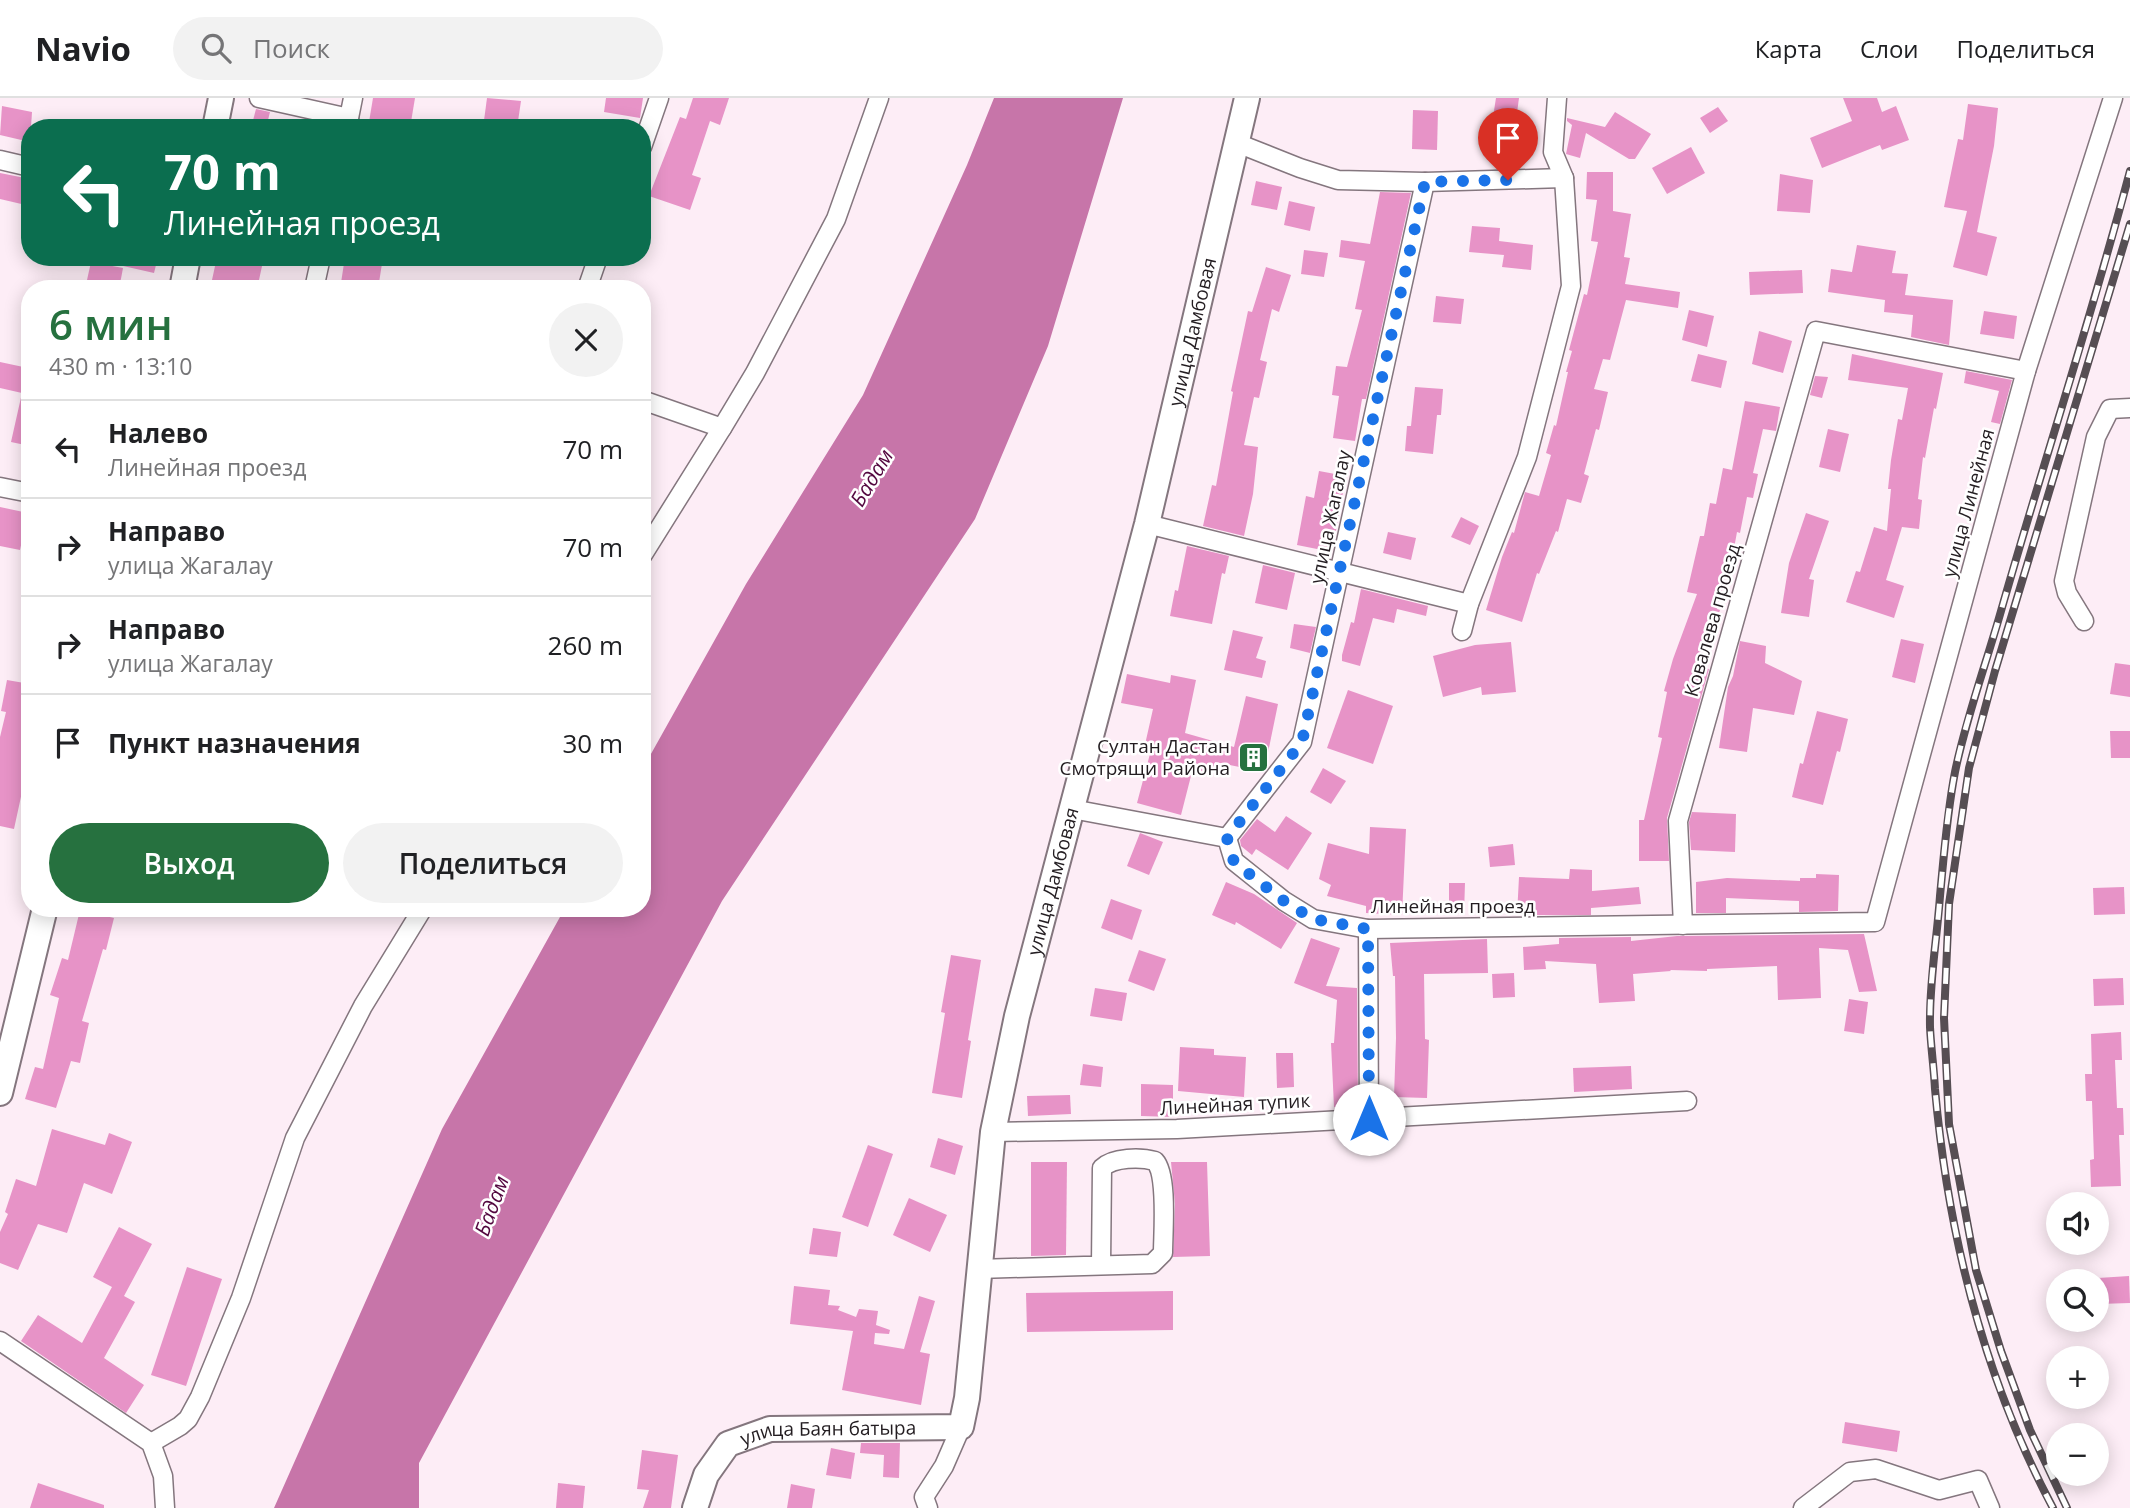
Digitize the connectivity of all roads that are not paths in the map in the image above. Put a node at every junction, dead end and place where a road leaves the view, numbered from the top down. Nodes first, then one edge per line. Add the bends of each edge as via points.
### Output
1 (221, 98) edge
2 (259, 98) edge
3 (353, 98) edge
4 (659, 98) edge
5 (879, 98) edge
6 (1247, 98) edge
7 (1557, 98) edge
8 (2113, 98) edge
9 (217, 119) edge
10 (334, 119) edge
11 (349, 119) edge
12 (651, 121) edge
13 (1237, 143) junction
14 (0, 160) edge
15 (21, 165) edge
16 (1564, 178) junction
17 (1425, 182) junction
18 (2026, 370) junction
19 (651, 403) edge
20 (2130, 408) edge
21 (722, 428) junction
22 (0, 487) edge
23 (21, 491) edge
24 (1147, 524) junction
25 (651, 542) edge
26 (1340, 570) junction
27 (1469, 604) junction
28 (2084, 621) dead end
29 (1462, 631) dead end
30 (1072, 809) junction
31 (1227, 838) junction
32 (43, 917) edge
33 (418, 917) edge
34 (1875, 922) joint
35 (1683, 925) junction
36 (1368, 929) junction
37 (0, 1093) edge
38 (1687, 1101) dead end
39 (1369, 1119) junction
40 (993, 1132) junction
41 (1101, 1265) junction
42 (978, 1269) junction
43 (0, 1341) edge
44 (961, 1427) junction
45 (151, 1443) junction
46 (924, 1504) edge
47 (1990, 1507) edge
48 (165, 1508) edge
49 (695, 1508) edge
50 (1802, 1508) edge

1 - 9 street
2 - 10 street
3 - 11 street
4 - 12 street
5 - 21 street via 836,219
6 - 13 street, улица Дамбовая
7 - 16 street via 1553,152
8 - 18 street, улица Линейная
13 - 17 street via 1338,180
13 - 24 street, улица Дамбовая
14 - 15 street
16 - 17 street
16 - 27 street via 1572,286 1527,457
17 - 26 street, улица Жагалау
18 - 34 street, улица Линейная
18 - 35 street, Ковалева проезд via 1815,331 1678,821
19 - 21 street
20 - 28 street via 2110,409 2096,437 2064,581
21 - 25 street
22 - 23 street
24 - 26 street
24 - 30 street, улица Дамбовая
26 - 27 street
26 - 31 street, улица Жагалау via 1302,742
27 - 29 street
30 - 31 street
30 - 40 street, улица Дамбовая via 1017,1016
31 - 36 street, Линейная проезд via 1234,862 1284,901 1313,919
32 - 37 street
33 - 45 street via 363,1006 295,1138 200,1397 188,1419
34 - 35 street, Линейная проезд
35 - 36 street, Линейная проезд
36 - 39 street
38 - 39 street, Линейная тупик
39 - 40 street, Линейная тупик
40 - 42 street, улица Дамбовая
41 - 41 street via 1152,1264 1163,1253 1161,1178 1155,1161 1128,1160 1102,1168
41 - 42 street
42 - 44 street, улица Дамбовая
43 - 45 street
44 - 46 street
44 - 49 street, улица Баян батыра via 770,1429 728,1444 706,1475
45 - 48 street via 163,1476
47 - 50 street via 1978,1480 1939,1490 1876,1469 1850,1472

